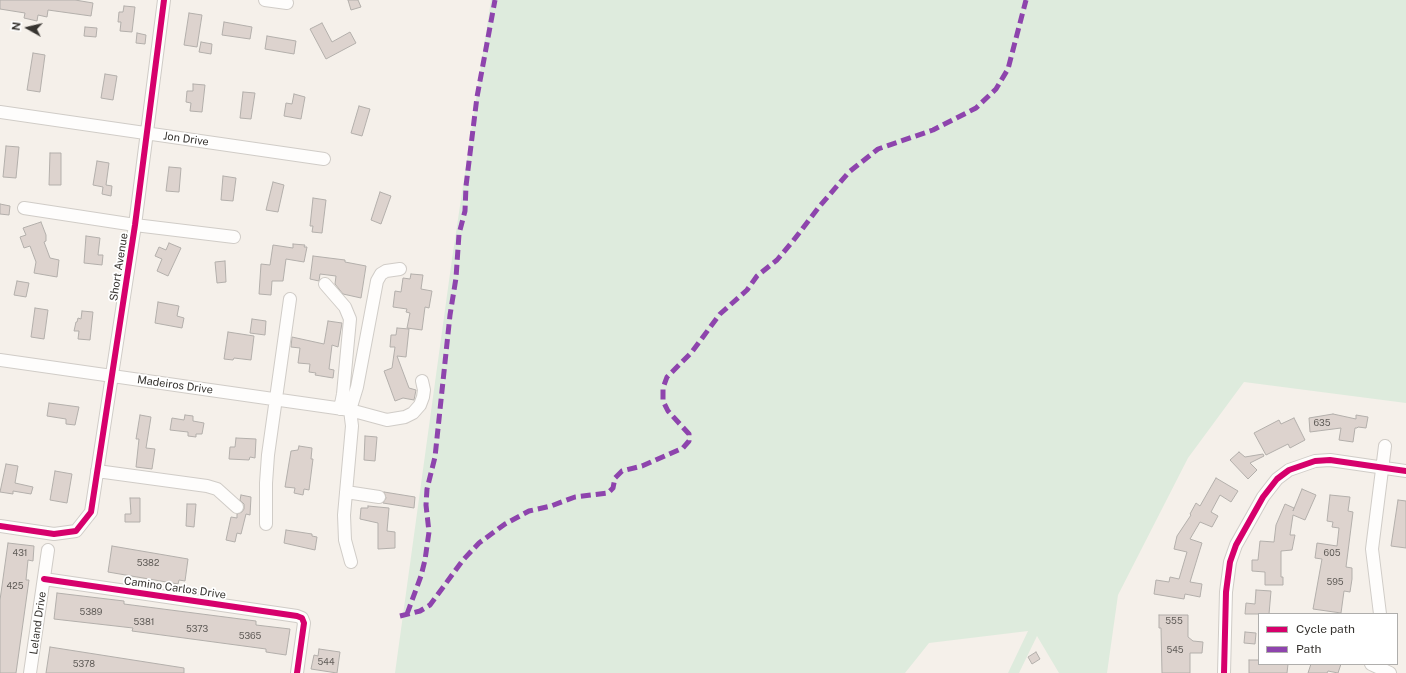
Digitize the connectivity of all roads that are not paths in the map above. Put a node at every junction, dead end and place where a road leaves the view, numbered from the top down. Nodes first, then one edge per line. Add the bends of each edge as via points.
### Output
1 (164, 0) edge
2 (265, 0) edge
3 (287, 3) dead end
4 (0, 112) edge
5 (146, 133) junction
6 (324, 159) dead end
7 (24, 208) dead end
8 (135, 225) junction
9 (234, 237) dead end
10 (400, 269) dead end
11 (325, 284) dead end
12 (290, 300) dead end
13 (0, 360) edge
14 (112, 376) junction
15 (422, 381) dead end
16 (277, 400) junction
17 (345, 410) junction
18 (1385, 446) dead end
19 (1382, 468) junction
20 (98, 471) junction
21 (1406, 471) edge
22 (346, 492) junction
23 (379, 497) dead end
24 (237, 507) dead end
25 (266, 524) dead end
26 (0, 526) edge
27 (48, 550) dead end
28 (351, 562) dead end
29 (44, 579) junction
30 (1380, 613) edge
31 (1373, 665) edge
32 (30, 673) edge
33 (297, 673) edge
34 (1224, 673) edge
35 (1390, 673) edge

1 - 5 street, Short Avenue
2 - 3 street
4 - 5 street, Jon Drive
5 - 6 street, Jon Drive
5 - 8 street, Short Avenue
7 - 8 street, Short Avenue
8 - 9 street
8 - 14 street, Short Avenue
10 - 17 street via 386,271 377,281 357,387
11 - 17 street via 345,307 350,319 343,394
12 - 16 street
13 - 14 street, Madeiros Drive
14 - 16 street, Madeiros Drive
14 - 20 street, Short Avenue
15 - 17 street, Madeiros Drive via 424,390 420,404 413,413 405,417 387,420
16 - 17 street, Madeiros Drive
16 - 25 street via 266,483
17 - 22 street via 352,426
18 - 19 street
19 - 21 street
19 - 30 street via 1372,549
19 - 34 street via 1330,460 1315,461 1289,470 1268,490 1236,545 1230,562 1226,592
20 - 24 street via 216,488
20 - 26 street, Short Avenue via 91,512 76,531 54,534
22 - 23 street
22 - 28 street via 344,527
27 - 29 street, Leland Drive
29 - 32 street, Leland Drive
29 - 33 street, Camino Carlos Drive via 297,616 302,618 304,626
31 - 35 street

